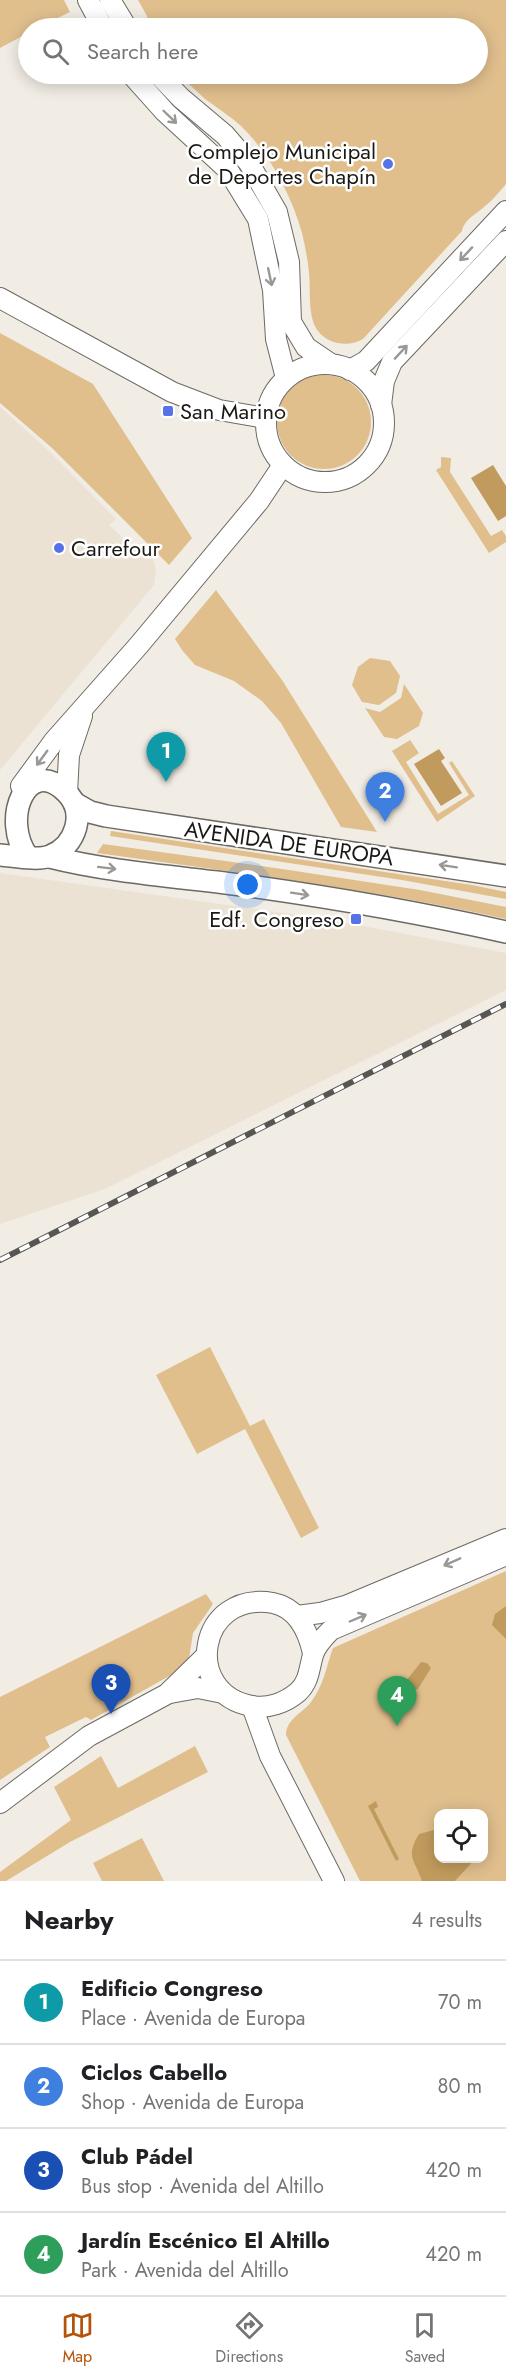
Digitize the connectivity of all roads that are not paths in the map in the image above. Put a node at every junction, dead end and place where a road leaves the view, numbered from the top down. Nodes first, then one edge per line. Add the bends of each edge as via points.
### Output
1 (88, 0) edge
2 (111, 0) edge
3 (98, 18) edge
4 (121, 18) edge
5 (140, 84) edge
6 (168, 84) edge
7 (506, 211) edge
8 (506, 241) edge
9 (0, 298) edge
10 (341, 367) junction
11 (286, 378) junction
12 (381, 405) junction
13 (266, 418) junction
14 (283, 465) junction
15 (90, 700) junction
16 (10, 793) edge
17 (70, 798) junction
18 (0, 855) edge
19 (28, 857) junction
20 (50, 857) junction
21 (506, 876) edge
22 (506, 932) edge
23 (506, 1539) edge
24 (506, 1555) edge
25 (297, 1616) junction
26 (313, 1653) junction
27 (206, 1656) junction
28 (223, 1693) junction
29 (167, 1694) junction
30 (252, 1706) junction
31 (0, 1803) edge
32 (334, 1881) edge

1 - 3 main road
2 - 4 main road
5 -> 11 main road via 228,170 258,219 273,290 276,339
6 - 10 main road via 225,135 249,163 277,212 289,262 291,322 306,347
7 -> 10 main road via 366,361
12 -> 8 main road via 384,381 392,362
9 - 13 main road via 172,392 219,410
10 - 11 main road via 315,365
10 - 12 main road via 369,385
11 - 13 main road via 269,403
12 - 14 main road via 381,441 355,475 318,482
13 - 14 main road via 270,443
14 - 15 main road via 259,501
15 -> 16 main road
15 - 17 main road via 69,755
16 - 17 main road, AVENIDA DE EUROPA via 39,781 49,782
16 - 19 main road via 1,822 13,847
17 - 20 main road via 77,814 75,833 67,845
21 -> 17 main road, AVENIDA DE EUROPA via 106,816 90,812
18 - 19 main road
19 - 20 main road
20 -> 22 main road via 402,909
23 -> 25 main road via 348,1605
26 -> 24 main road via 331,1630
25 - 26 main road via 309,1633
25 - 27 main road via 279,1604 258,1601 238,1605 221,1617 209,1635
26 - 30 main road via 310,1674 298,1691 281,1703
27 - 28 main road via 211,1676
27 - 29 main road
28 - 29 main road via 198,1688
28 - 30 main road via 233,1701
29 - 31 main road via 90,1736
30 - 32 main road via 270,1756

